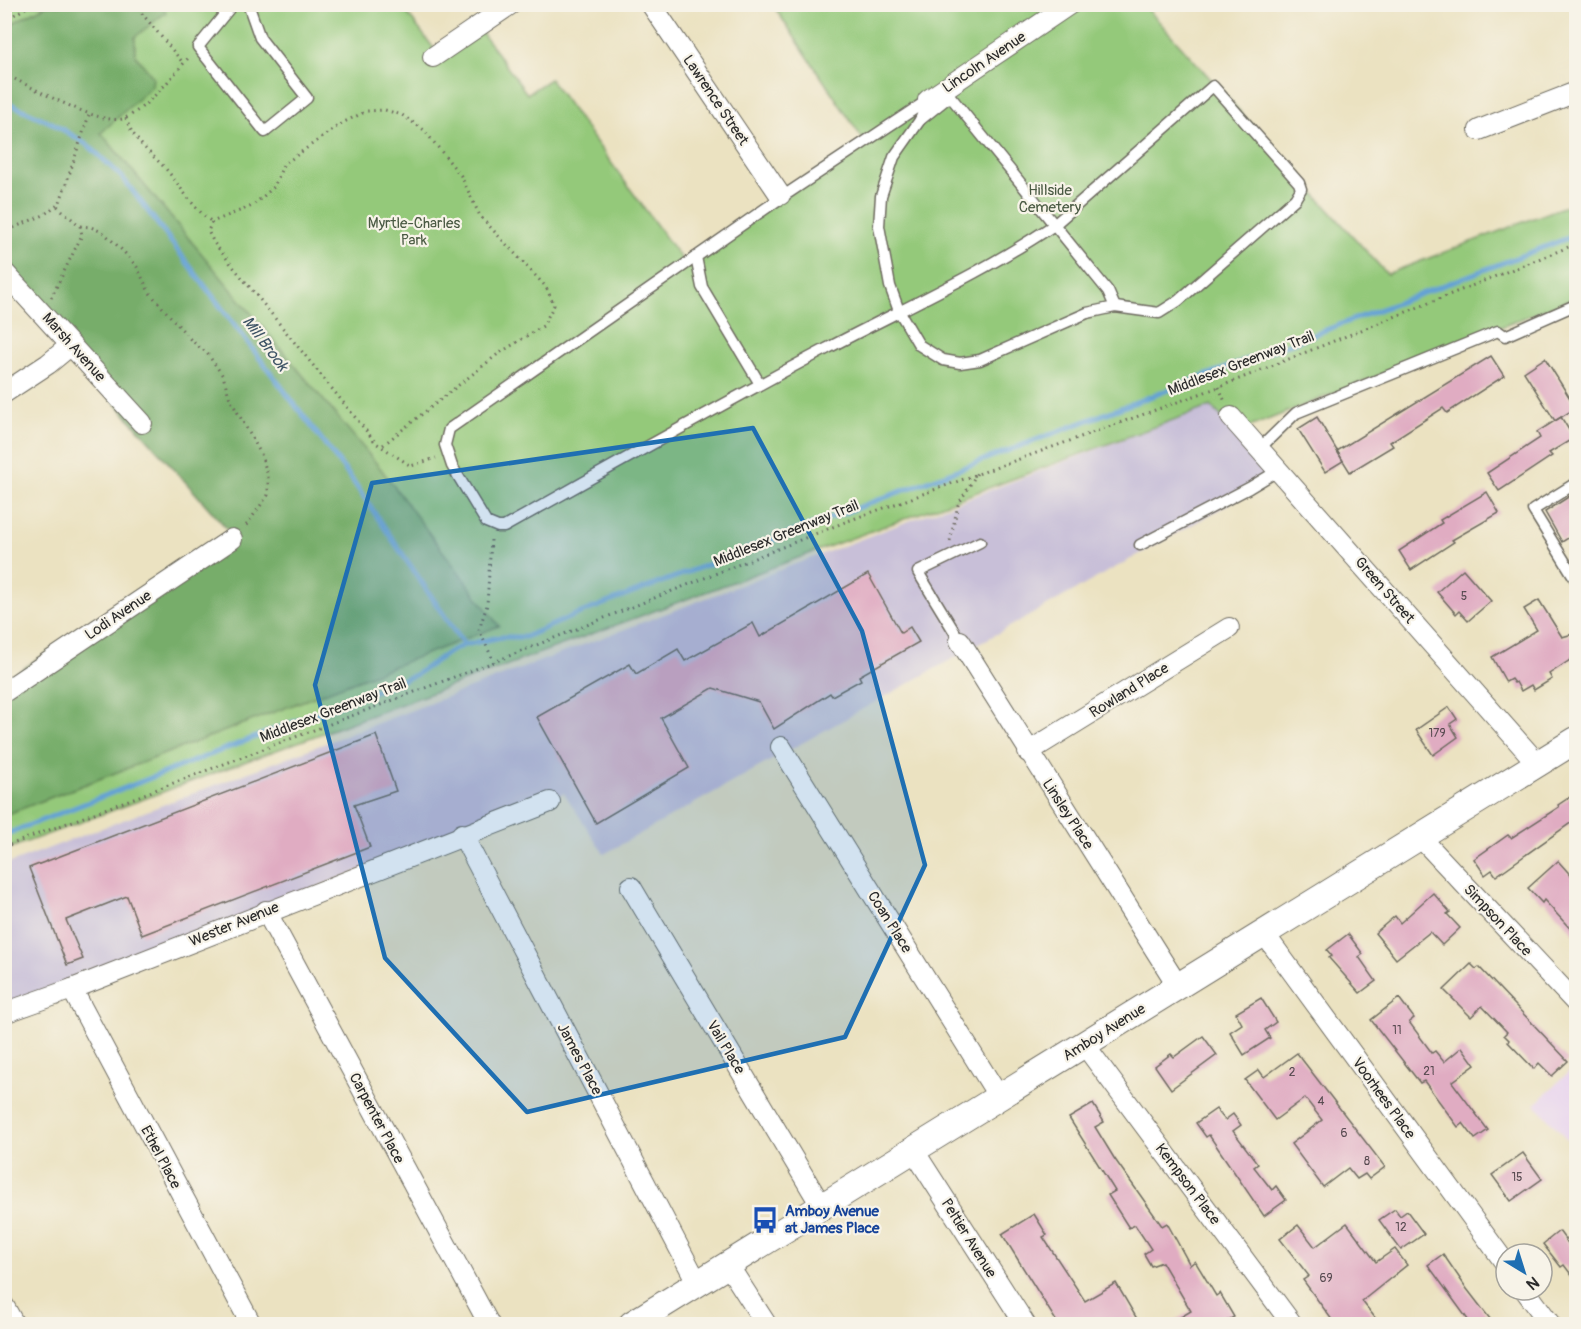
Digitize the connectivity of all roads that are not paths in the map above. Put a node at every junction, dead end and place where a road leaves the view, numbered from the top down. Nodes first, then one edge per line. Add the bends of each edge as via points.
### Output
1 (233, 4) edge
2 (248, 4) edge
3 (511, 4) edge
4 (651, 4) edge
5 (1070, 4) edge
6 (433, 57) dead end
7 (1576, 92) edge
8 (928, 100) junction
9 (920, 120) junction
10 (1479, 130) dead end
11 (780, 195) dead end
12 (1054, 225) junction
13 (696, 257) junction
14 (4, 272) edge
15 (1115, 307) junction
16 (899, 311) junction
17 (1576, 311) edge
18 (71, 345) junction
19 (760, 384) junction
20 (4, 393) edge
21 (1227, 408) road end
22 (142, 423) dead end
23 (1260, 448) junction
24 (1279, 470) junction
25 (1576, 483) edge
26 (232, 539) road end
27 (980, 542) dead end
28 (1140, 545) dead end
29 (1576, 580) edge
30 (1229, 628) dead end
31 (960, 641) joint
32 (4, 692) edge
33 (1576, 740) edge
34 (781, 747) dead end
35 (1028, 752) junction
36 (1538, 764) junction
37 (550, 802) dead end
38 (462, 834) junction
39 (1420, 837) junction
40 (631, 887) dead end
41 (266, 911) junction
42 (1263, 932) junction
43 (1178, 986) junction
44 (72, 989) junction
45 (1576, 1003) edge
46 (4, 1013) edge
47 (1084, 1044) junction
48 (999, 1097) junction
49 (914, 1151) junction
50 (822, 1207) junction
51 (1494, 1248) edge
52 (728, 1265) junction
53 (698, 1284) junction
54 (1534, 1302) edge
55 (4, 1306) edge
56 (14, 1324) edge
57 (251, 1324) edge
58 (489, 1324) edge
59 (632, 1324) edge
60 (766, 1324) edge
61 (1024, 1324) edge
62 (1292, 1324) edge
63 (1550, 1324) edge

1 - 2 lane via 198,46 265,132 307,98 260,38
3 - 6 street
4 - 11 street, Lawrence Street
5 - 8 street, Lincoln Avenue
7 - 10 street
8 - 9 lane
8 - 13 lane
9 - 12 lane via 950,96
9 - 16 lane via 894,157 881,196 879,226 890,286
12 - 15 lane via 1107,291
12 - 15 lane via 1213,86 1299,183 1301,189 1295,199 1167,309 1150,314
12 - 16 lane
13 - 19 lane via 702,287
13 - 19 lane via 449,429 446,451 482,516 492,525 504,527
14 - 18 street, Marsh Avenue
15 - 16 lane via 1087,313 980,360 960,363 943,360 919,345
16 - 19 lane
17 - 23 lane via 1573,306 1505,336 1498,332 1296,413
18 - 20 street
18 - 22 street, Marsh Avenue
21 - 23 street, Green Street
23 - 24 street, Green Street
24 - 28 lane
24 - 36 street, Green Street
25 - 29 lane via 1533,510
26 - 32 street, Lodi Avenue
27 - 31 lane via 918,572
30 - 35 street, Rowland Place
31 - 35 street, Linsley Place
33 - 36 street, Amboy Avenue
34 - 48 street, Coan Place
35 - 43 street, Linsley Place
36 - 39 street, Amboy Avenue
37 - 38 street, Wester Avenue
38 - 41 street, Wester Avenue
38 - 53 street, James Place
39 - 42 street, Amboy Avenue
39 - 45 street, Simpson Place
40 - 50 street, Vail Place
41 - 44 street, Wester Avenue
41 - 58 street, Carpenter Place
42 - 43 street, Amboy Avenue
42 - 51 street, Voorhees Place
43 - 47 street, Amboy Avenue
44 - 46 street, Wester Avenue
44 - 57 street, Ethel Place
47 - 48 street, Amboy Avenue
47 - 62 street, Kempson Place
48 - 49 street, Amboy Avenue
49 - 50 street, Amboy Avenue
49 - 61 street, Peltier Avenue
50 - 52 street, Amboy Avenue
52 - 53 street, Amboy Avenue
52 - 60 street
53 - 59 street, Amboy Avenue
54 - 63 street
55 - 56 street

